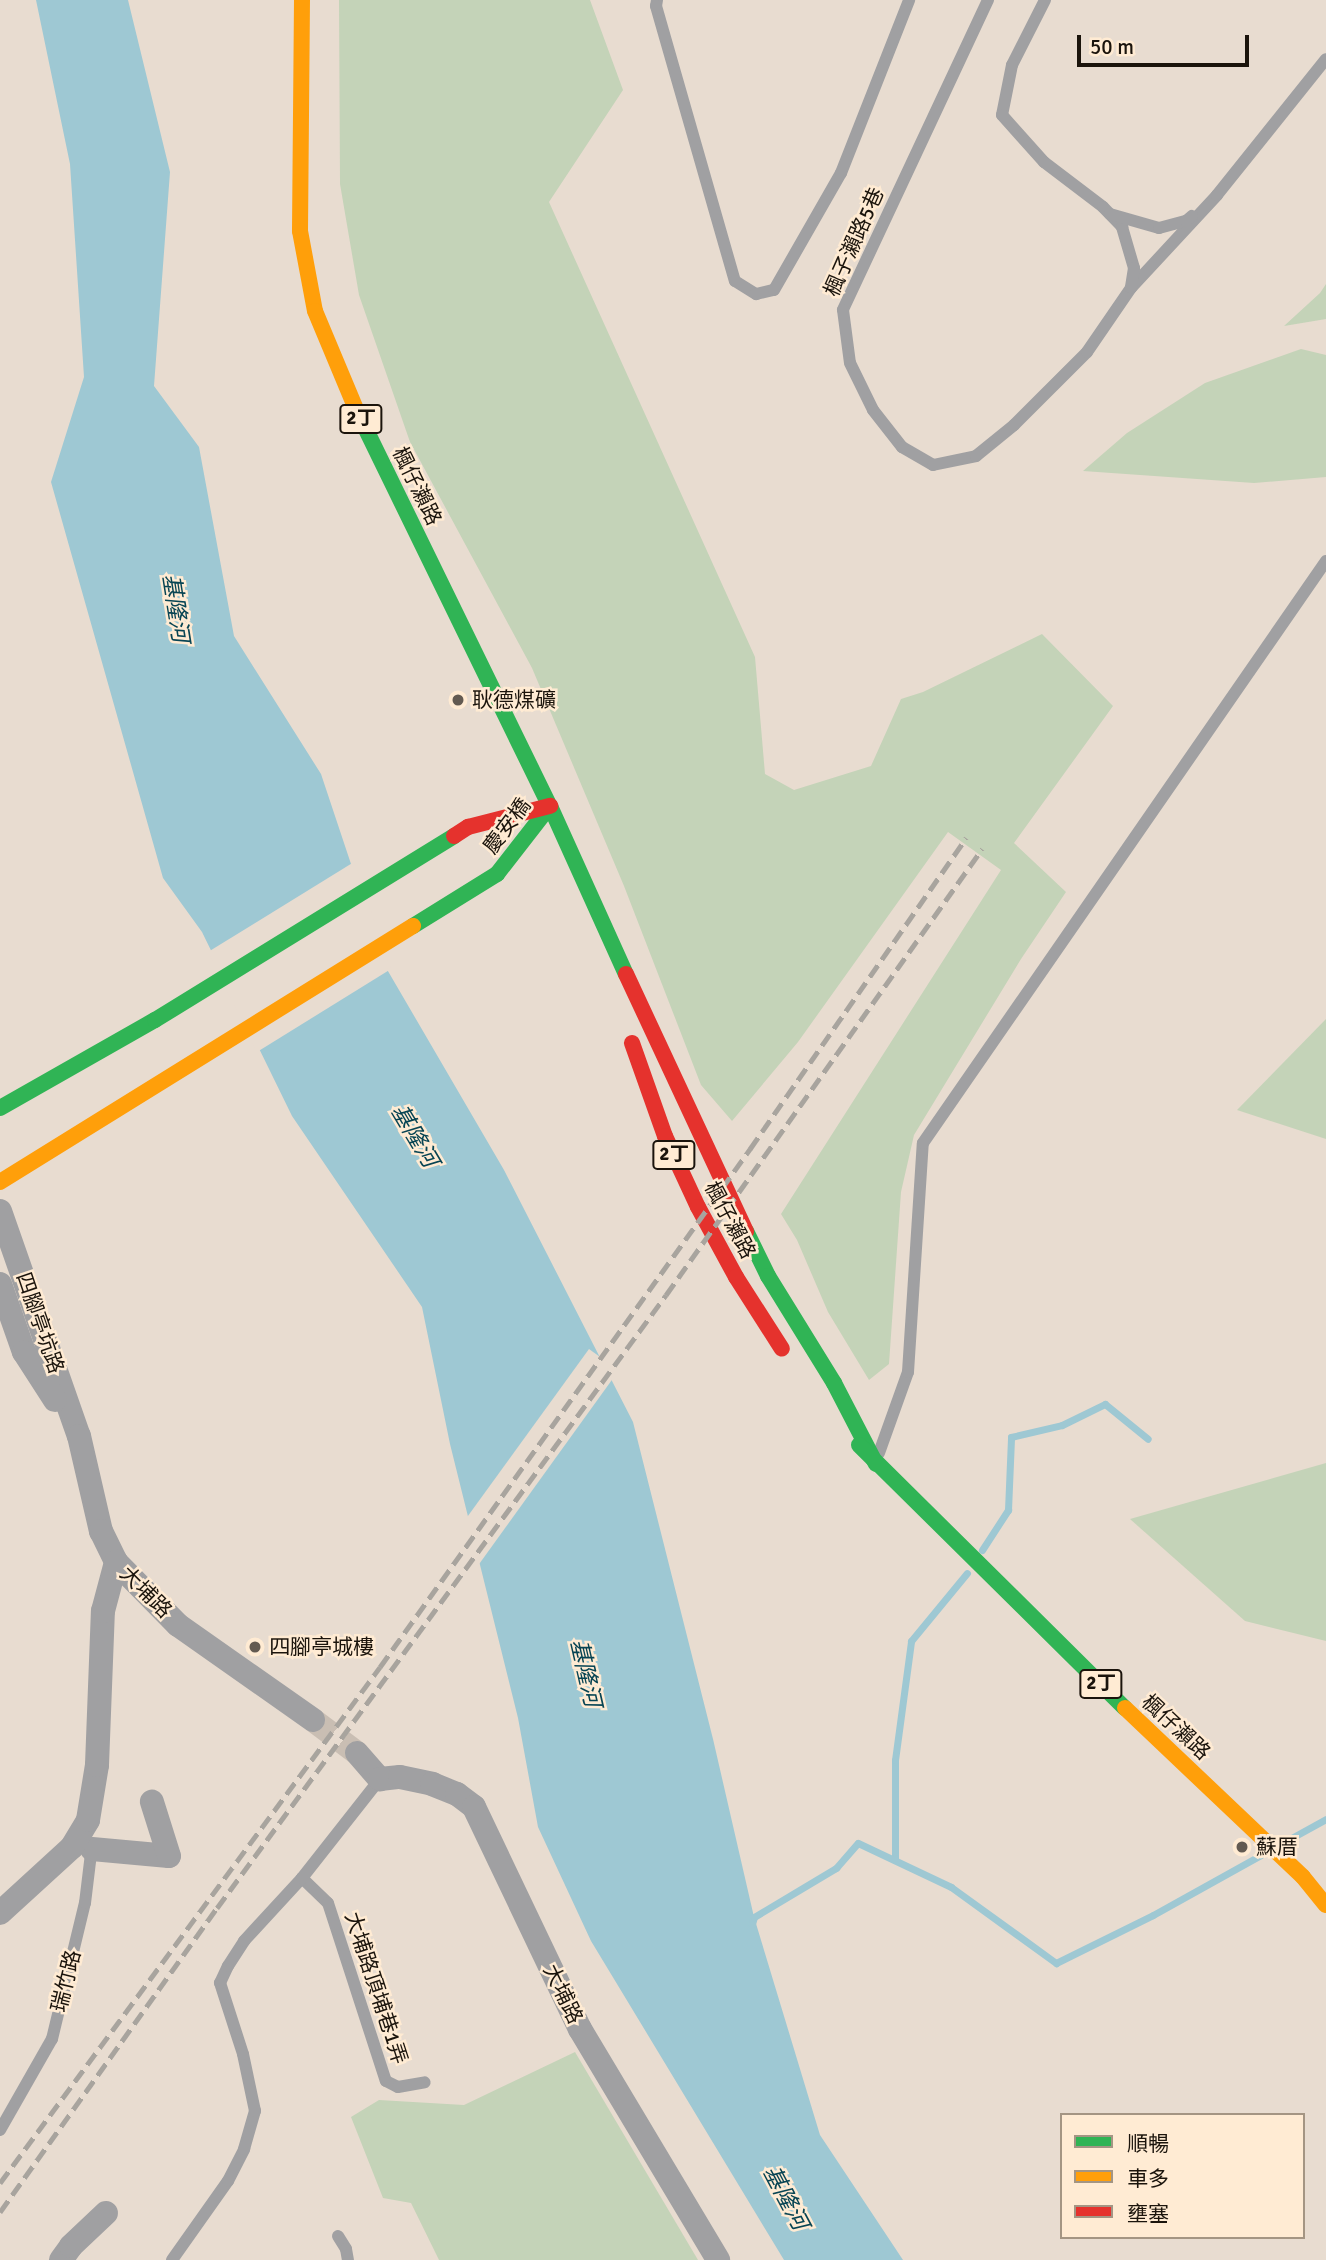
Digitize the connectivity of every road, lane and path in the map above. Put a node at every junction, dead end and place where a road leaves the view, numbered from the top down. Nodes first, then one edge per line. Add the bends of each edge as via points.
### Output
1 (302, 0) edge
2 (657, 0) edge
3 (909, 0) edge
4 (988, 0) edge
5 (1045, 0) edge
6 (1326, 59) edge
7 (1217, 195) junction
8 (1110, 214) junction
9 (1131, 288) junction
10 (1326, 561) edge
11 (550, 806) junction
12 (609, 976) dead end
13 (626, 1025) dead end
14 (0, 1108) edge
15 (0, 1182) edge
16 (0, 1211) edge
17 (0, 1284) edge
18 (791, 1361) dead end
19 (830, 1413) dead end
20 (79, 1436) junction
21 (876, 1464) junction
22 (117, 1562) junction
23 (313, 1720) tunnel mouth
24 (357, 1753) tunnel mouth
25 (380, 1779) junction
26 (152, 1802) dead end
27 (88, 1820) junction
28 (93, 1850) junction
29 (302, 1878) junction
30 (1326, 1905) edge
31 (0, 1913) edge
32 (425, 2082) dead end
33 (0, 2130) edge
34 (106, 2213) dead end
35 (338, 2236) dead end
36 (61, 2260) edge
37 (172, 2260) edge
38 (348, 2260) edge
39 (718, 2260) edge

1 - 11 main road, 楓仔瀨路 / 2丁 via 300,231 315,311 350,397
2 - 3 lane via 735,281 756,293 775,290 841,173
4 - 9 lane, 楓子瀨路5巷 via 843,310 850,363 873,410 902,447 933,465 976,456 1087,352
5 - 8 lane via 1012,65 1002,115 1044,162
6 - 7 lane
7 - 8 lane via 1186,221 1159,228
7 - 9 lane, 楓子瀨路5巷
8 - 9 lane via 1122,227 1134,268
10 - 21 lane via 923,1143 908,1372
11 - 12 main road, 楓仔瀨路 / 2丁
11 - 14 main road, 慶安橋 via 468,827 155,1020
11 - 15 main road, 慶安橋 via 497,874
11 - 21 main road, 楓仔瀨路 / 2丁 via 715,1170 768,1276 834,1383
13 - 18 main road, 楓仔瀨路 / 2丁 via 665,1136 698,1207
16 - 20 street, 四腳亭坑路
17 - 20 street, 四腳亭坑路 via 24,1352
19 - 21 main road, 楓仔瀨路 / 2丁
20 - 22 street, 四腳亭坑路 via 101,1531
21 - 30 main road, 楓仔瀨路 / 2丁 via 1303,1877
22 - 23 street, 大埔路 via 178,1625
22 - 27 street, 瑞竹路 via 103,1611 97,1765
24 - 25 street
25 - 29 lane
25 - 39 street, 大埔路 via 400,1777 432,1784 474,1807 580,2029
26 - 28 street via 169,1856
27 - 28 lane, 瑞竹路
27 - 31 street, 瑞竹路 via 72,1847
28 - 33 lane, 瑞竹路 via 52,2039
29 - 32 lane, 大埔路頂埔巷1弄 via 328,1903 386,2081 398,2087
29 - 37 lane via 244,1941 220,1983 255,2111 228,2181
34 - 36 street
35 - 38 lane

